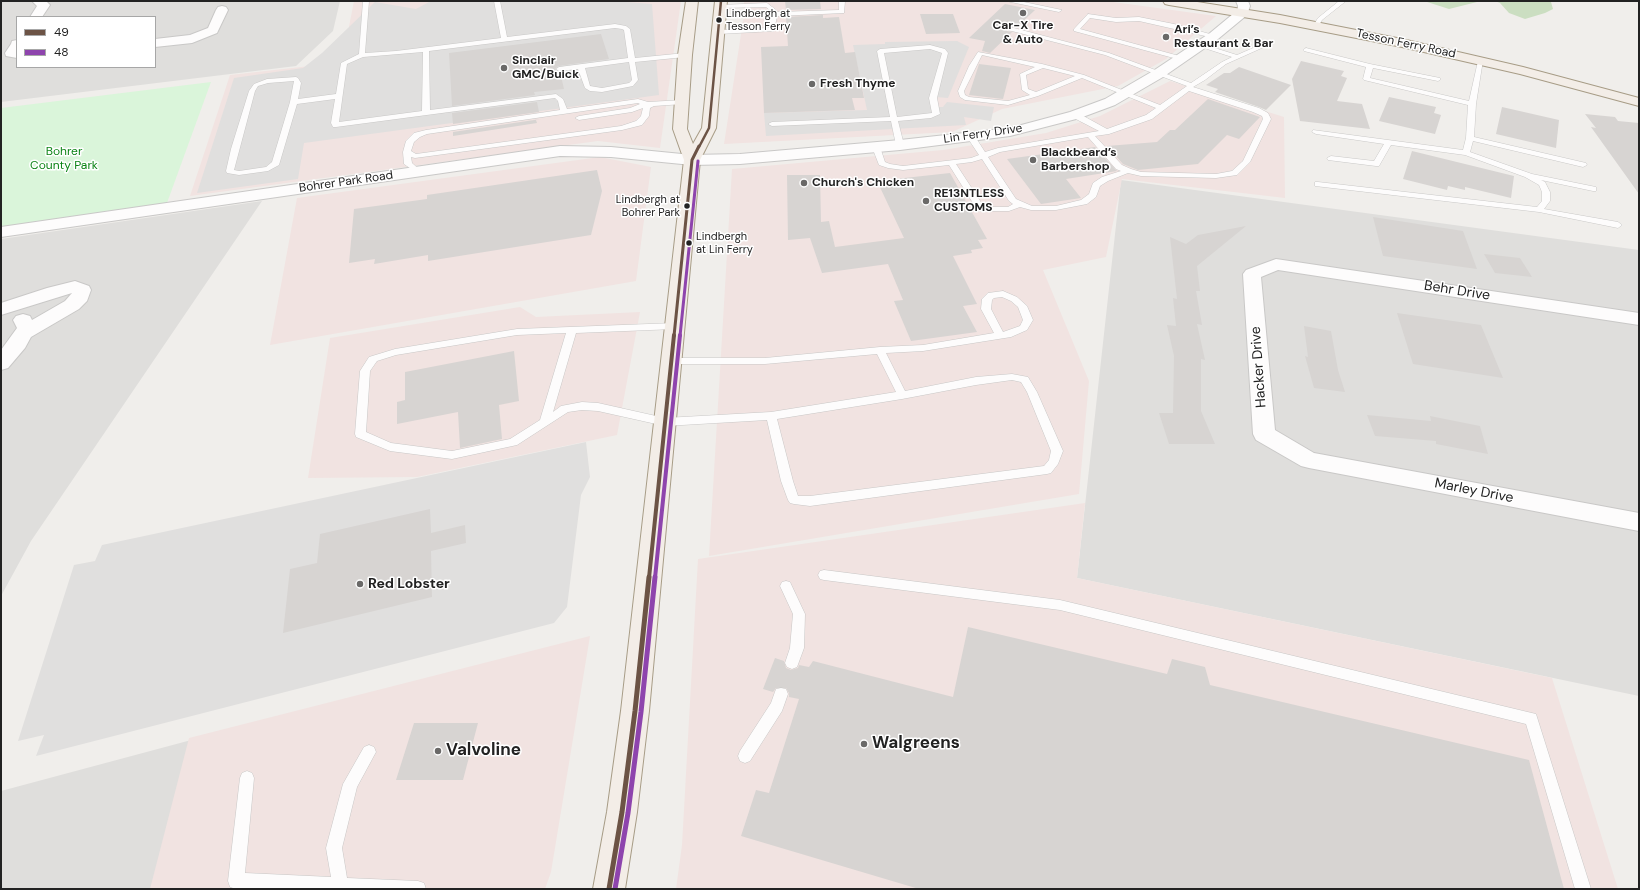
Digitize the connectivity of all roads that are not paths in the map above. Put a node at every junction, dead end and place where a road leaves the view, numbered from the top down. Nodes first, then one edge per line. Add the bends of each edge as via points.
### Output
1 (38, 1) edge
2 (366, 1) edge
3 (497, 1) edge
4 (692, 1) edge
5 (842, 1) edge
6 (1009, 1) edge
7 (1169, 1) edge
8 (1343, 1) edge
9 (721, 4) edge
10 (222, 6) edge
11 (1242, 7) edge
12 (1059, 10) dead end
13 (774, 14) junction
14 (37, 16) edge
15 (1316, 26) junction
16 (1010, 29) dead end
17 (718, 32) junction
18 (1214, 36) junction
19 (504, 39) junction
20 (156, 43) edge
21 (1200, 45) junction
22 (16, 46) edge
23 (1262, 46) dead end
24 (426, 49) junction
25 (1306, 50) dead end
26 (16, 54) edge
27 (362, 55) junction
28 (685, 55) junction
29 (1238, 57) junction
30 (1181, 58) junction
31 (632, 60) junction
32 (1481, 61) junction
33 (581, 66) junction
34 (1042, 66) junction
35 (1370, 66) junction
36 (559, 69) dead end
37 (1158, 74) junction
38 (1082, 76) junction
39 (1438, 79) dead end
40 (1190, 86) junction
41 (1126, 93) junction
42 (1036, 95) junction
43 (339, 96) junction
44 (294, 102) junction
45 (683, 102) junction
46 (1639, 102) edge
47 (651, 103) junction
48 (1472, 104) junction
49 (1161, 108) junction
50 (426, 113) junction
51 (564, 113) junction
52 (551, 115) junction
53 (1075, 115) junction
54 (894, 118) junction
55 (772, 124) dead end
56 (1106, 132) junction
57 (1316, 132) dead end
58 (567, 135) junction
59 (1090, 135) junction
60 (971, 137) junction
61 (1470, 138) junction
62 (1389, 142) junction
63 (900, 145) junction
64 (876, 148) junction
65 (570, 151) junction
66 (407, 152) junction
67 (1466, 153) junction
68 (982, 156) junction
69 (1331, 158) dead end
70 (692, 160) junction
71 (951, 162) junction
72 (1583, 165) dead end
73 (417, 171) junction
74 (1128, 171) junction
75 (1528, 175) junction
76 (1318, 184) dead end
77 (1593, 189) dead end
78 (1018, 204) junction
79 (1539, 210) junction
80 (1618, 225) dead end
81 (1, 232) edge
82 (1276, 264) joint
83 (1, 309) edge
84 (1, 313) edge
85 (1639, 319) edge
86 (675, 326) junction
87 (572, 329) junction
88 (24, 333) junction
89 (1000, 335) junction
90 (880, 350) junction
91 (671, 361) junction
92 (1, 364) edge
93 (902, 395) junction
94 (771, 416) junction
95 (545, 421) junction
96 (664, 422) junction
97 (1309, 460) joint
98 (1639, 522) edge
99 (824, 575) dead end
100 (786, 586) dead end
101 (792, 663) dead end
102 (781, 694) dead end
103 (369, 752) dead end
104 (745, 756) dead end
105 (247, 778) dead end
106 (341, 886) junction
107 (418, 889) edge
108 (609, 889) edge
109 (1583, 889) edge

1 - 14 street via 44,6
2 - 27 lane
3 - 19 lane
4 - 28 main road
5 - 13 lane via 842,12
6 - 12 lane
7 - 11 main road, Tesson Ferry Road
8 - 15 lane via 1320,19
9 - 13 lane via 767,5
9 - 17 main road
10 - 20 street via 213,30 192,39
11 - 15 main road, Tesson Ferry Road
11 - 18 street, Lin Ferry Drive
13 - 17 lane via 772,30
15 - 32 main road, Tesson Ferry Road
16 - 37 lane via 1107,54
17 - 70 main road via 709,128
18 - 21 street, Lin Ferry Drive
18 - 30 lane via 1139,19 1116,20 1088,16 1076,30
19 - 24 lane
19 - 31 lane via 619,26 627,29
21 - 29 lane
21 - 30 street, Lin Ferry Drive
22 - 26 street via 11,53
23 - 29 lane
24 - 27 lane
24 - 50 lane
25 - 35 lane
27 - 43 lane via 344,63
28 - 31 lane
28 - 45 main road
29 - 40 lane via 1224,63
30 - 37 street, Lin Ferry Drive
31 - 33 lane
31 - 33 lane via 635,81 627,87 590,89
32 - 46 main road, Tesson Ferry Road
32 - 48 lane
33 - 36 lane
34 - 38 lane
34 - 42 lane via 1023,74 1025,90
34 - 42 lane via 980,52 961,91 962,96 967,98 1008,103
35 - 39 lane
35 - 48 lane via 1366,79
37 - 40 lane
37 - 41 street, Lin Ferry Drive
38 - 41 lane
38 - 42 lane
40 - 49 lane
40 - 74 lane via 1265,115 1267,119 1263,129 1246,162 1234,173 1216,176 1142,174
41 - 49 lane
41 - 53 street, Lin Ferry Drive
43 - 44 lane
43 - 50 lane via 336,125
44 - 44 lane via 298,83 296,79 265,81 253,87 230,171 239,173 268,169 276,163
45 - 47 lane
45 - 70 main road via 680,129
47 - 51 lane via 638,101
47 - 52 lane via 632,110 568,119
47 - 58 lane via 639,123 622,128
48 - 61 lane
49 - 56 lane via 1149,117
50 - 51 lane via 556,96 561,100
51 - 52 lane
52 - 66 lane via 426,132 410,141
53 - 56 lane
53 - 60 street, Lin Ferry Drive via 1029,128
54 - 54 lane via 880,52 930,47 943,50 945,53 933,98 936,114
54 - 55 lane
54 - 63 lane
56 - 59 lane
57 - 62 lane
58 - 65 lane
58 - 66 lane via 415,156
59 - 68 lane via 998,150
59 - 74 lane via 1119,167
60 - 63 street, Lin Ferry Drive
60 - 68 lane
61 - 67 lane
61 - 72 lane
62 - 67 lane
62 - 69 lane via 1376,164
63 - 64 street, Lin Ferry Drive
64 - 70 street, Lin Ferry Drive via 740,159
64 - 71 lane via 882,163 888,166 903,168
65 - 70 street, Bohrer Park Road via 611,152
65 - 73 street, Bohrer Park Road
66 - 73 lane via 408,164
67 - 75 lane
68 - 71 lane via 972,160
68 - 78 lane via 1013,201
70 - 86 main road
71 - 78 lane via 981,209 1009,209
73 - 81 street, Bohrer Park Road
74 - 78 lane via 1096,185 1093,195 1084,202 1056,208 1031,208
75 - 77 lane
75 - 79 lane via 1542,184 1546,192 1546,201
76 - 79 lane
79 - 80 lane
82 - 85 street, Behr Drive
82 - 97 street, Hacker Drive via 1252,274 1264,434
83 - 88 street via 75,287 82,290 80,297 72,305
84 - 88 street via 21,316 27,328
86 - 87 lane
86 - 91 main road
87 - 95 lane
87 - 95 lane via 517,332 395,352 374,359 365,371 360,434 390,447 452,456 513,442
88 - 92 street
89 - 89 lane via 1011,334 1024,328 1028,320 1022,306 1014,299 1003,294 991,294 987,299 986,309
89 - 90 lane via 923,348
90 - 91 lane via 765,361
90 - 93 lane
91 - 96 main road
93 - 94 lane
93 - 94 lane via 976,381 1024,379 1057,451 1054,461 1047,470 810,501 794,500
94 - 96 lane
95 - 96 lane via 565,409 582,406 598,407
96 - 108 main road via 635,711
97 - 98 street, Marley Drive
99 - 109 lane via 1060,605 1531,719
100 - 101 lane via 799,614 797,648
102 - 104 lane via 777,706
103 - 106 lane via 350,784 334,848
105 - 106 lane via 236,881
106 - 107 lane

